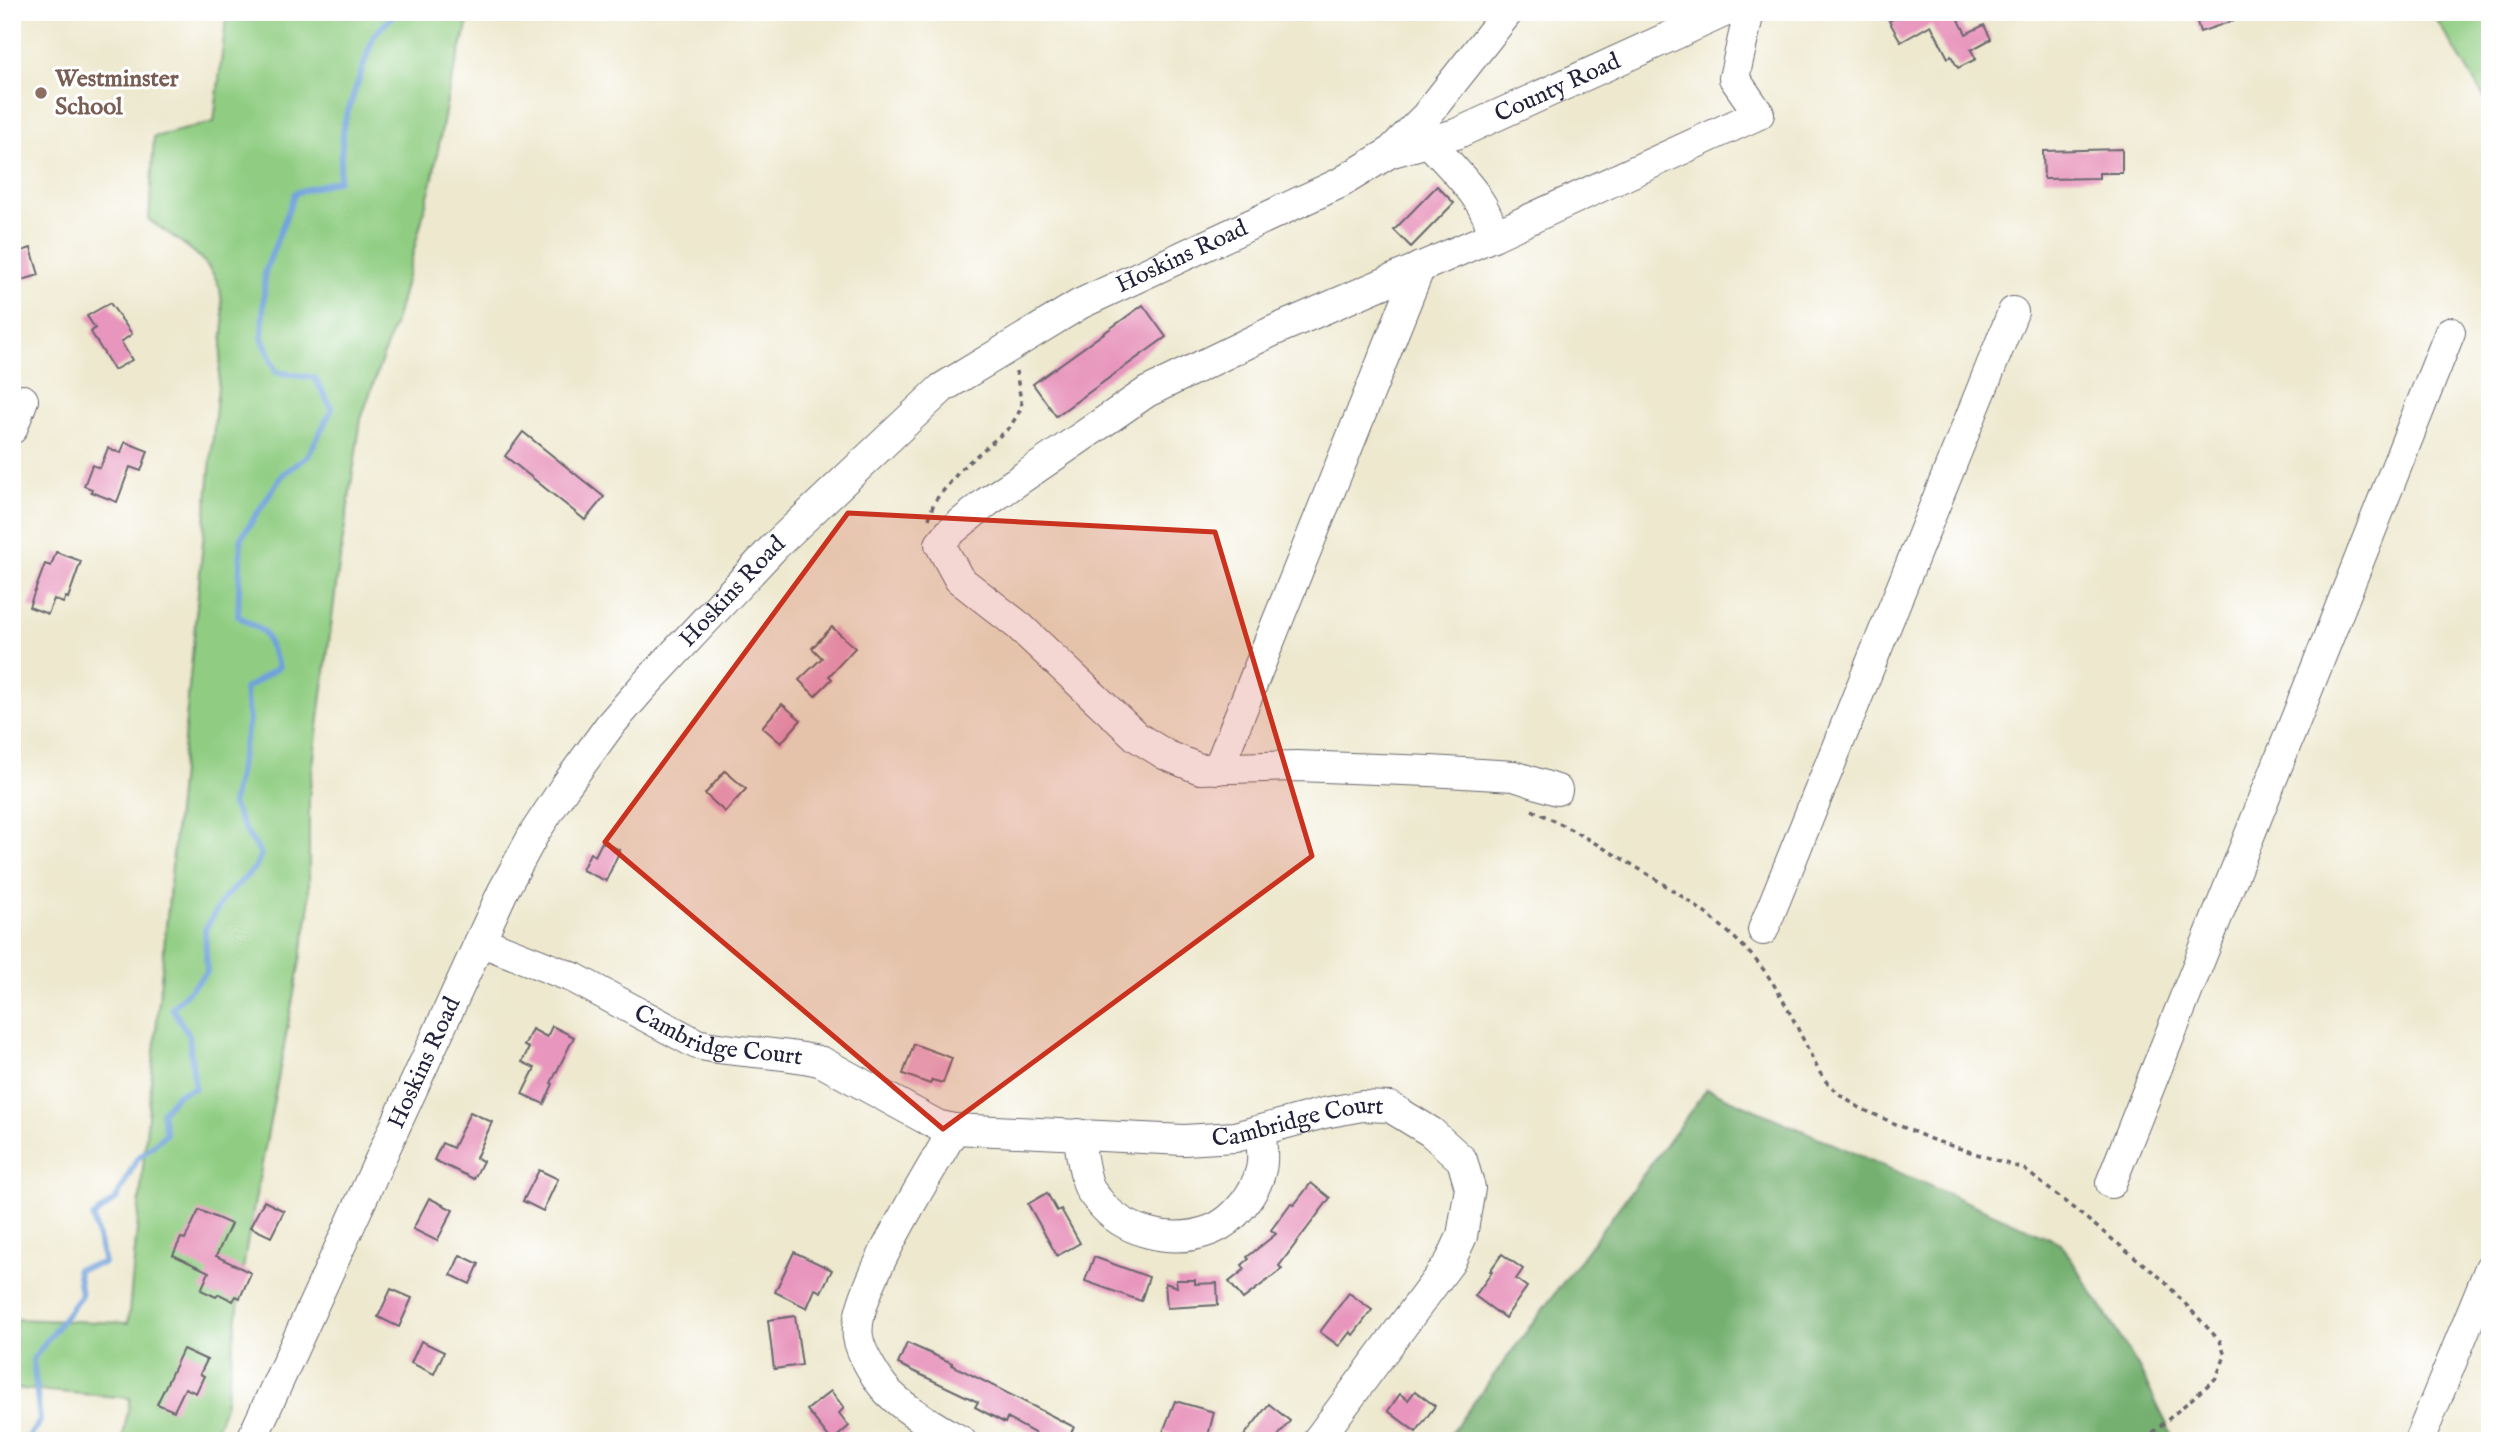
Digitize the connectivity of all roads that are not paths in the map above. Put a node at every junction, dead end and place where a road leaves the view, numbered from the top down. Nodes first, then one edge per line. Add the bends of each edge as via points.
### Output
1 (1508, 12) edge
2 (1724, 12) edge
3 (1749, 12) edge
4 (1429, 142) junction
5 (1389, 153) junction
6 (1493, 236) junction
7 (1420, 267) junction
8 (2013, 312) dead end
9 (2450, 332) dead end
10 (23, 400) dead end
11 (12, 429) edge
12 (1218, 769) junction
13 (1557, 790) dead end
14 (1763, 930) dead end
15 (480, 941) junction
16 (954, 1129) junction
17 (1261, 1131) junction
18 (1078, 1134) junction
19 (2111, 1183) dead end
20 (2490, 1268) edge
21 (251, 1441) edge
22 (961, 1441) edge
23 (1317, 1441) edge
24 (2418, 1441) edge

1 - 5 street, Hoskins Road via 1426,116
2 - 4 street, County Road
3 - 6 street via 1734,78 1759,114
4 - 5 street, County Road
4 - 6 street via 1472,192 1491,223
5 - 15 street, Hoskins Road via 1340,183 1080,304 942,388 775,546 642,688 535,832
6 - 7 street
7 - 12 street
7 - 12 street via 1147,392 987,502 940,544 959,579 1019,626 1138,737 1200,769
8 - 14 street
9 - 19 street
10 - 11 street
12 - 13 street via 1297,766 1466,773 1514,776
15 - 16 street, Cambridge Court via 575,978 697,1044 822,1062 937,1125
15 - 21 street, Hoskins Road
16 - 18 street, Cambridge Court
16 - 22 street via 874,1273 859,1309 858,1337 868,1363 889,1393
17 - 18 street, Cambridge Court via 1184,1140
17 - 18 street via 1262,1169 1246,1202 1212,1230 1169,1236 1135,1229 1106,1211 1089,1188
17 - 23 street, Cambridge Court via 1324,1113 1362,1106 1390,1107 1431,1132 1462,1160 1469,1188 1462,1236 1450,1262
20 - 24 street

